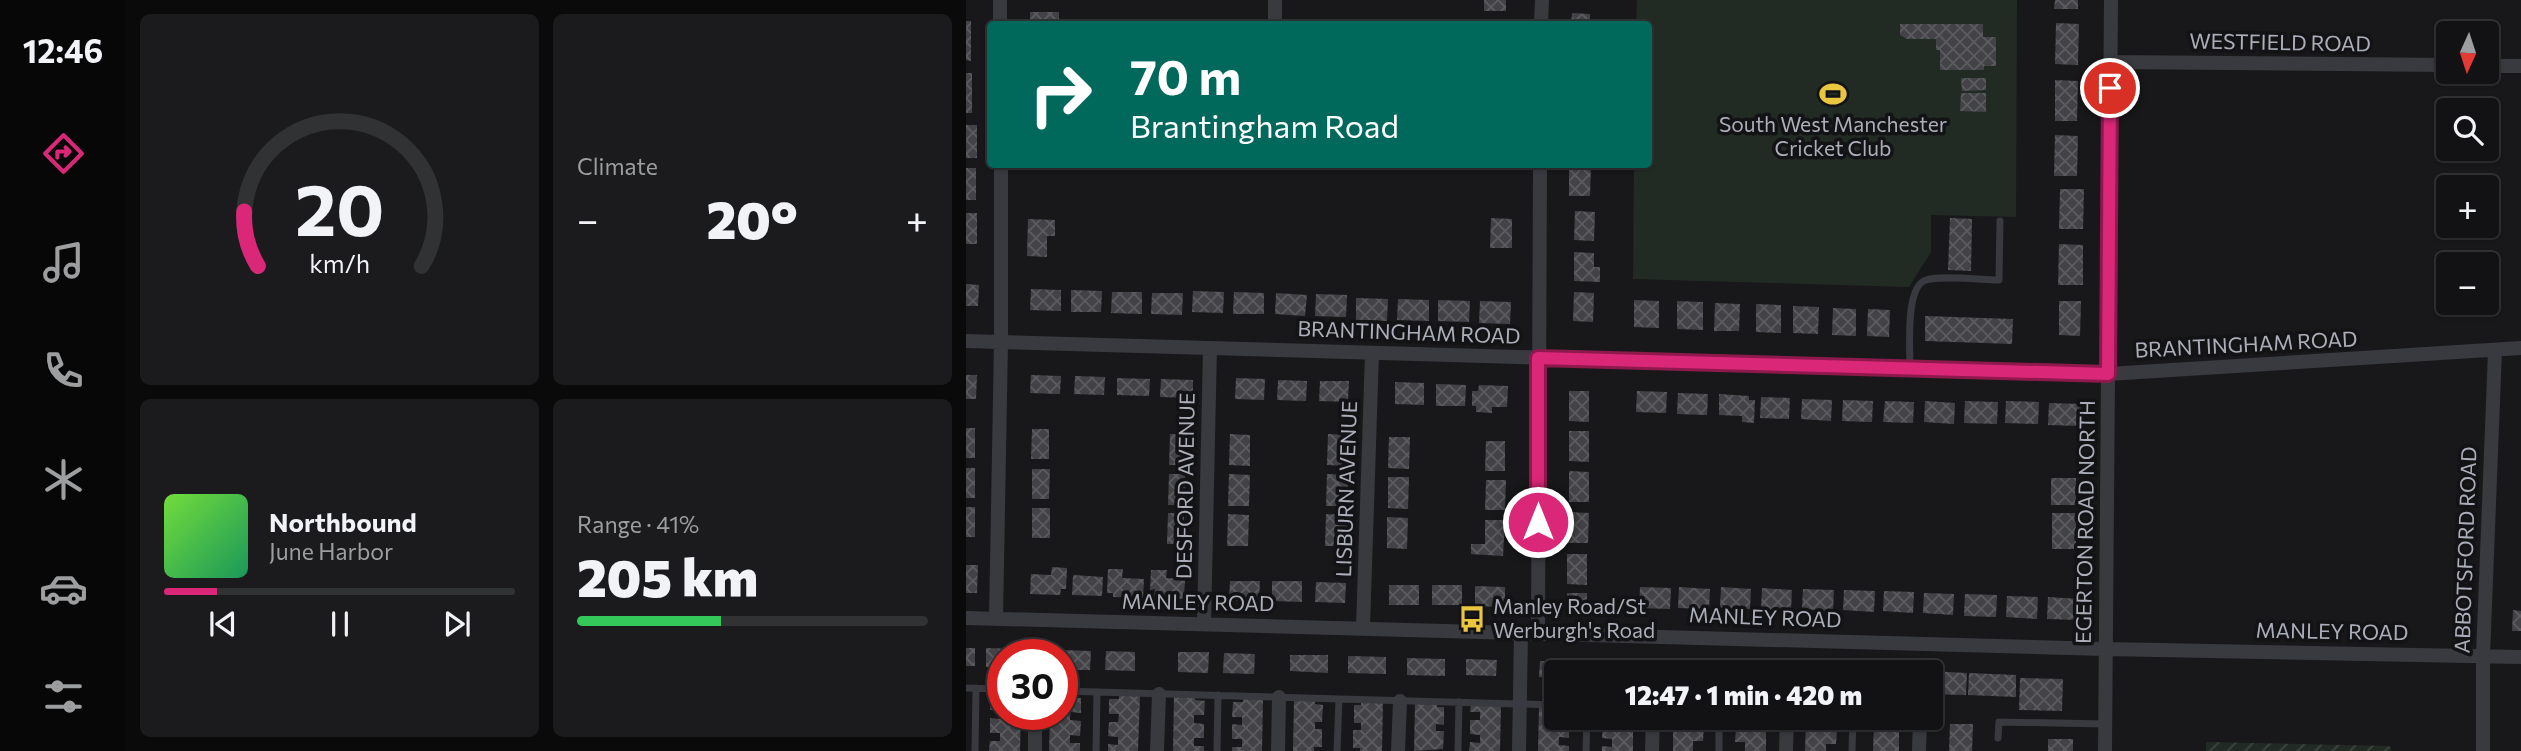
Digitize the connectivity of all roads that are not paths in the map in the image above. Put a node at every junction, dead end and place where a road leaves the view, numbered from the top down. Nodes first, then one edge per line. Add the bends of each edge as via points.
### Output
1 (1000, 0) edge
2 (1275, 0) edge
3 (1542, 0) edge
4 (2111, 0) edge
5 (1000, 21) edge
6 (1275, 21) edge
7 (1541, 21) edge
8 (2111, 62) junction
9 (2436, 65) edge
10 (2499, 66) edge
11 (2521, 66) edge
12 (1001, 168) edge
13 (1540, 168) edge
14 (2000, 221) dead end
15 (966, 341) edge
16 (1001, 342) junction
17 (1210, 348) junction
18 (2521, 348) edge
19 (2495, 351) junction
20 (1372, 353) junction
21 (1538, 358) junction
22 (1910, 368) junction
23 (2108, 374) junction
24 (966, 618) edge
25 (996, 619) junction
26 (1204, 624) junction
27 (1363, 627) junction
28 (1521, 632) junction
29 (1538, 632) junction
30 (2105, 649) junction
31 (2483, 656) junction
32 (2521, 657) edge
33 (966, 688) edge
34 (976, 688) junction
35 (987, 688) edge
36 (1078, 691) edge
37 (1097, 692) junction
38 (1159, 694) junction
39 (1218, 695) junction
40 (1279, 697) junction
41 (1339, 699) junction
42 (1399, 701) junction
43 (1459, 702) junction
44 (1520, 704) junction
45 (1544, 705) edge
46 (2105, 724) junction
47 (1035, 730) edge
48 (1587, 730) edge
49 (1653, 730) edge
50 (1719, 730) edge
51 (1787, 730) edge
52 (1853, 730) edge
53 (1920, 730) edge
54 (1998, 738) dead end
55 (975, 751) edge
56 (1035, 751) edge
57 (1096, 751) edge
58 (1157, 751) edge
59 (1217, 751) edge
60 (1278, 751) edge
61 (1337, 751) edge
62 (1398, 751) edge
63 (1458, 751) edge
64 (1519, 751) edge
65 (1586, 751) edge
66 (1652, 751) edge
67 (1719, 751) edge
68 (1786, 751) edge
69 (1852, 751) edge
70 (1919, 751) edge
71 (2105, 751) edge
72 (2483, 751) edge

1 - 5 street
2 - 6 street
3 - 7 street
4 - 8 street, EGERTON ROAD NORTH
8 - 9 street, WESTFIELD ROAD
8 - 23 street, EGERTON ROAD NORTH
10 - 11 street
12 - 16 street
13 - 21 street
14 - 22 lane via 1999,280 1931,279 1919,283 1912,301
15 - 16 street, BRANTINGHAM ROAD
16 - 17 street, BRANTINGHAM ROAD
16 - 25 street
17 - 20 street, BRANTINGHAM ROAD
17 - 26 street, DESFORD AVENUE
18 - 19 street, BRANTINGHAM ROAD
19 - 23 street, BRANTINGHAM ROAD
19 - 31 street, ABBOTSFORD ROAD
20 - 21 street, BRANTINGHAM ROAD
20 - 27 street, LISBURN AVENUE
21 - 22 street, BRANTINGHAM ROAD
21 - 29 street
22 - 23 street, BRANTINGHAM ROAD
23 - 30 street, EGERTON ROAD NORTH
24 - 25 street, MANLEY ROAD
25 - 26 street, MANLEY ROAD
26 - 27 street, MANLEY ROAD
27 - 28 street, MANLEY ROAD
28 - 29 street, MANLEY ROAD
28 - 44 street
29 - 30 street, MANLEY ROAD
30 - 31 street, MANLEY ROAD
30 - 46 street, EGERTON ROAD NORTH
31 - 32 street, MANLEY ROAD
31 - 72 street, ABBOTSFORD ROAD
33 - 34 lane
34 - 35 lane
34 - 55 lane
36 - 37 lane
37 - 38 lane
37 - 57 lane
38 - 39 lane
38 - 58 street
39 - 40 lane
39 - 59 lane
40 - 41 lane
40 - 60 street
41 - 42 lane
41 - 61 lane
42 - 43 lane
42 - 62 street
43 - 44 lane
43 - 63 lane
44 - 45 lane
44 - 64 street
46 - 54 lane via 1999,722
46 - 71 street, EGERTON ROAD NORTH
47 - 56 street
48 - 65 lane
49 - 66 street
50 - 67 lane
51 - 68 street
52 - 69 lane
53 - 70 street

